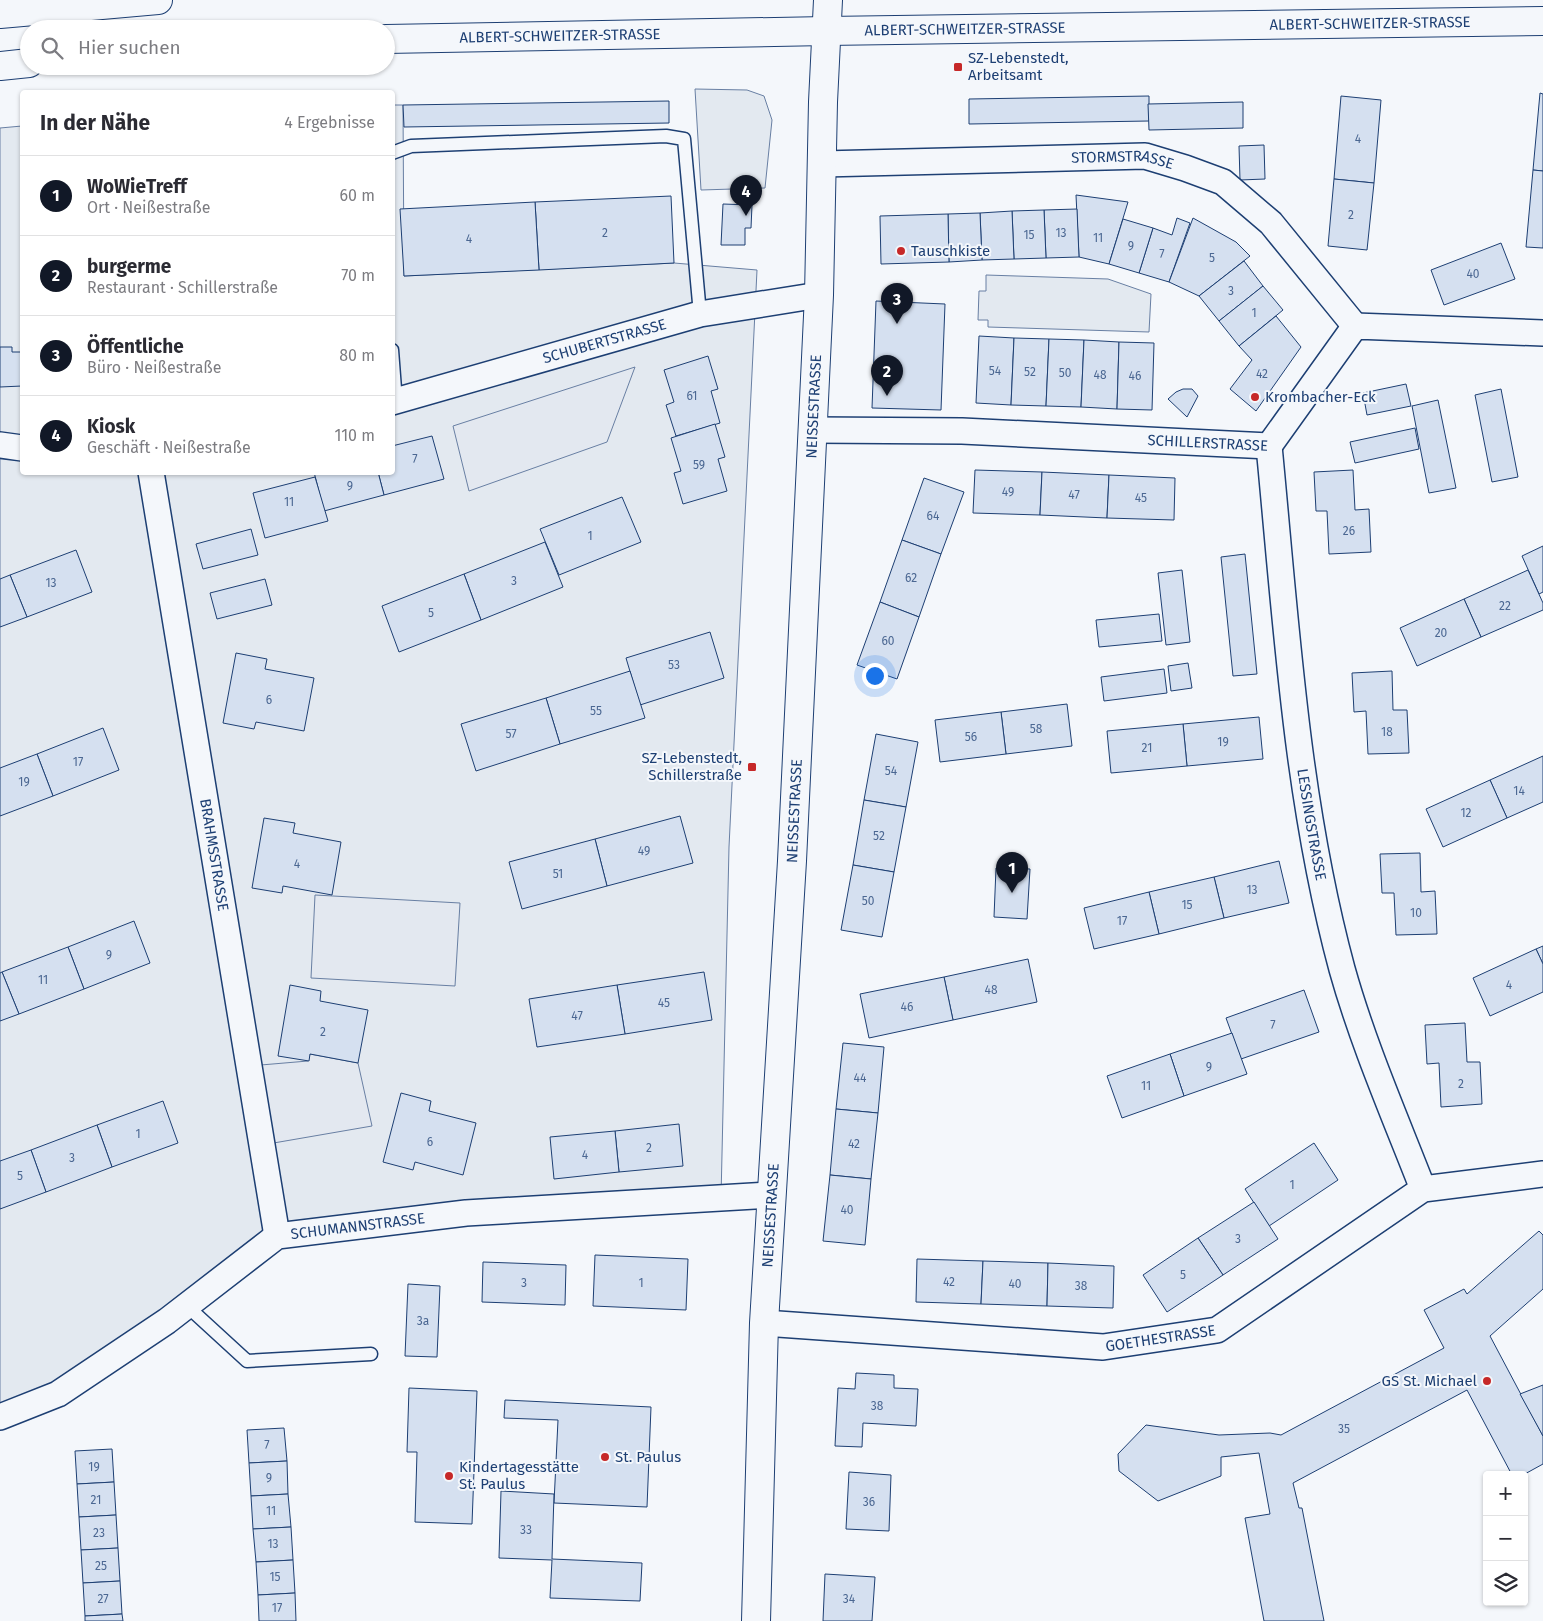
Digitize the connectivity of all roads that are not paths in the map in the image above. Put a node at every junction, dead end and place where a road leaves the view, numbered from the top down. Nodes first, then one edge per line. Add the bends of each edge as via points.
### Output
1 (158, 0) edge
2 (828, 0) edge
3 (0, 14) edge
4 (1543, 22) edge
5 (826, 31) junction
6 (395, 40) edge
7 (20, 64) edge
8 (0, 66) edge
9 (395, 152) edge
10 (822, 164) junction
11 (819, 294) junction
12 (700, 314) junction
13 (1355, 326) junction
14 (1543, 333) edge
15 (395, 402) edge
16 (812, 430) junction
17 (0, 444) edge
18 (1269, 446) junction
19 (20, 448) edge
20 (152, 475) edge
21 (1543, 1174) edge
22 (1423, 1189) junction
23 (770, 1195) junction
24 (276, 1236) junction
25 (187, 1306) junction
26 (764, 1323) junction
27 (371, 1354) dead end
28 (0, 1416) edge
29 (756, 1621) edge

1 - 3 street
2 - 5 street, NEISSESTRASSE
4 - 5 street, ALBERT-SCHWEITZER-STRASSE
5 - 6 street, ALBERT-SCHWEITZER-STRASSE
5 - 10 street, NEISSESTRASSE
7 - 8 street
9 - 12 lane via 411,146 666,136 684,139
10 - 11 street, NEISSESTRASSE
10 - 13 street, STORMSTRASSE via 1145,156 1185,168 1223,182 1271,223
11 - 12 street, SCHUBERTSTRASSE
11 - 16 street, NEISSESTRASSE
12 - 15 street, SCHUBERTSTRASSE
13 - 14 street
13 - 18 street, SCHILLERSTRASSE
16 - 18 street, SCHILLERSTRASSE via 962,431
16 - 23 street, NEISSESTRASSE via 792,861
17 - 19 street
18 - 22 street, LESSINGSTRASSE via 1294,704 1314,841 1342,969
20 - 24 street, BRAHMSSTRASSE
21 - 22 street, GOETHESTRASSE
22 - 26 street, GOETHESTRASSE via 1217,1330 1104,1347
23 - 24 street, SCHUMANNSTRASSE via 466,1213
23 - 26 street, NEISSESTRASSE
24 - 25 street, SCHUMANNSTRASSE
25 - 27 lane via 247,1361
25 - 28 street, SCHUMANNSTRASSE via 58,1394
26 - 29 street, NEISSESTRASSE

